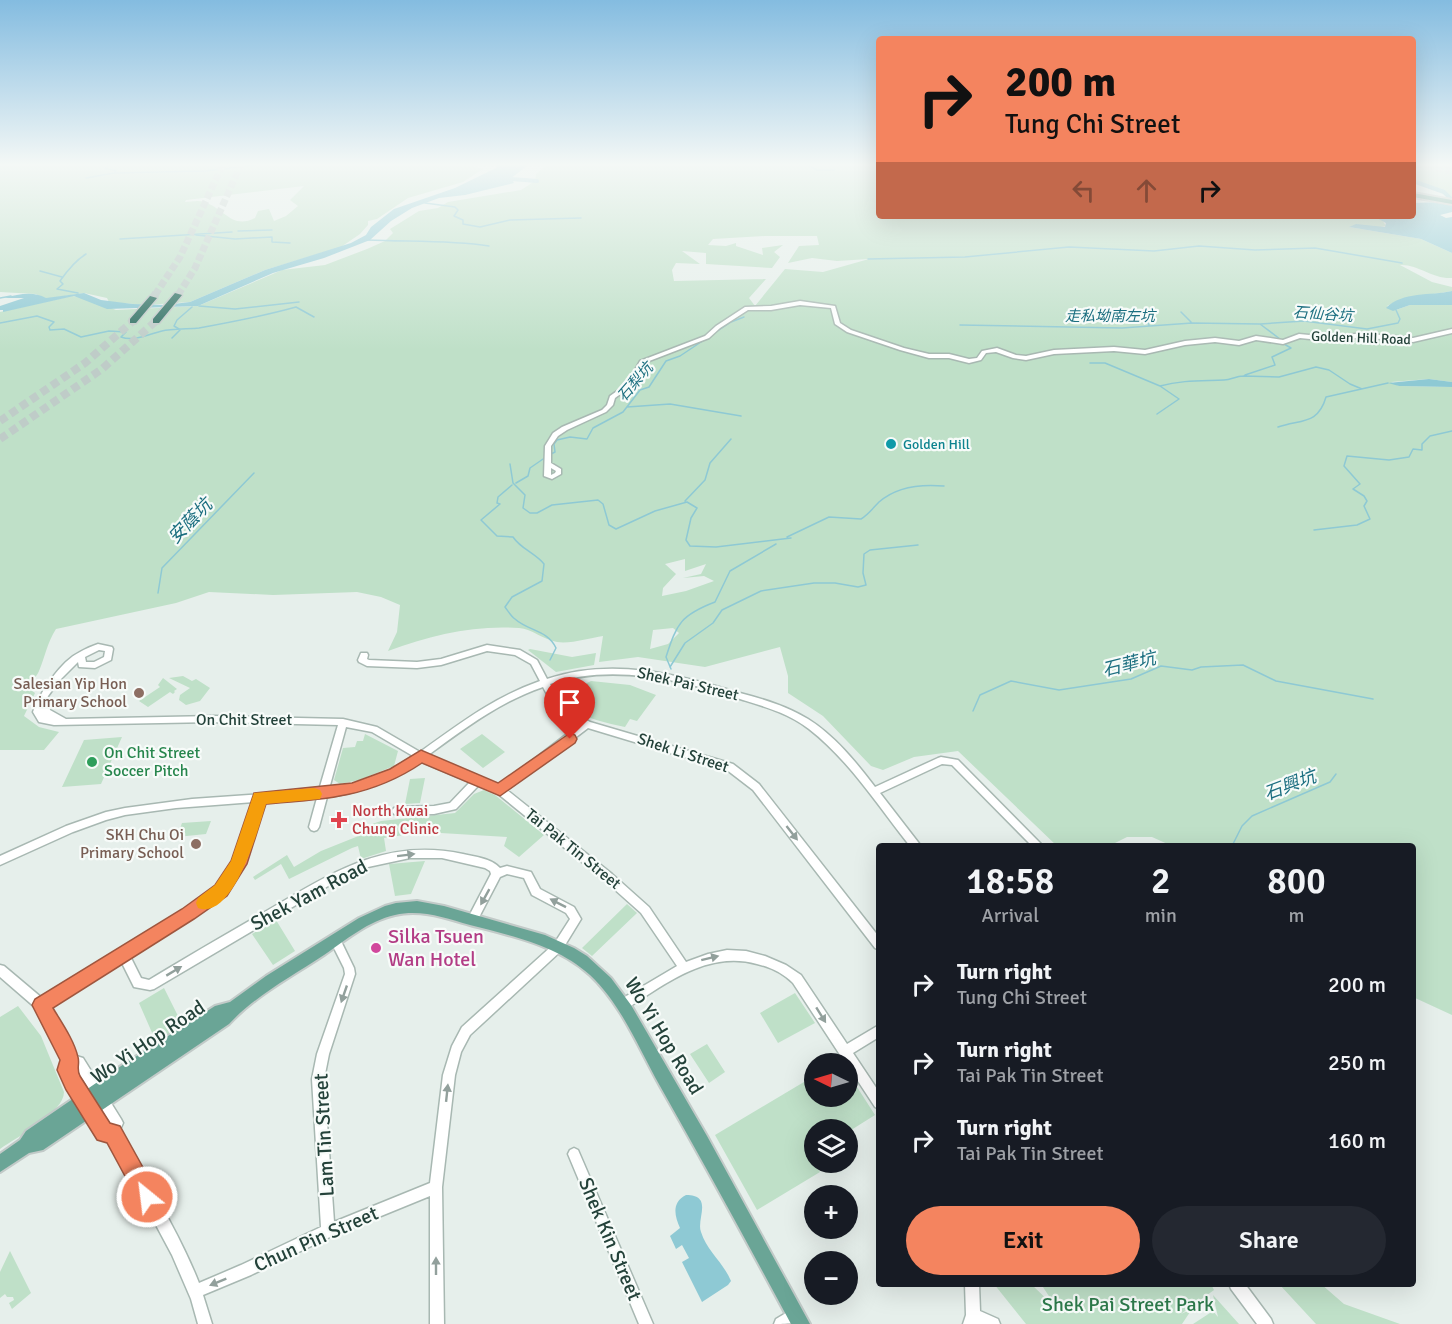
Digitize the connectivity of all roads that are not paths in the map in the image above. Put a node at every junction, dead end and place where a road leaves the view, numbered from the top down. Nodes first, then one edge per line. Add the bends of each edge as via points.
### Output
1 (178, 295) tunnel mouth
2 (153, 298) tunnel mouth
3 (133, 321) tunnel mouth
4 (156, 321) tunnel mouth
5 (1452, 331) edge
6 (550, 465) dead end
7 (84, 653) junction
8 (364, 655) dead end
9 (86, 666) junction
10 (60, 675) junction
11 (544, 683) junction
12 (343, 722) junction
13 (587, 724) junction
14 (421, 756) junction
15 (478, 780) junction
16 (500, 790) junction
17 (873, 792) junction
18 (323, 794) junction
19 (260, 798) junction
20 (397, 811) dead end
21 (87, 823) junction
22 (314, 827) dead end
23 (914, 843) edge
24 (1035, 843) edge
25 (0, 861) edge
26 (0, 866) edge
27 (496, 874) junction
28 (472, 920) junction
29 (335, 940) junction
30 (876, 941) edge
31 (558, 947) junction
32 (123, 954) junction
33 (684, 968) junction
34 (0, 970) edge
35 (41, 1005) junction
36 (622, 1005) junction
37 (876, 1033) edge
38 (845, 1051) junction
39 (876, 1098) edge
40 (93, 1100) junction
41 (574, 1154) dead end
42 (0, 1164) edge
43 (436, 1187) junction
44 (328, 1231) junction
45 (972, 1287) edge
46 (1238, 1287) edge
47 (197, 1291) junction
48 (971, 1319) edge
49 (793, 1321) edge
50 (205, 1324) edge
51 (437, 1324) edge
52 (646, 1324) edge
53 (993, 1324) edge
54 (1266, 1324) edge

1 - 4 highway
2 - 3 highway
5 - 6 street, Golden Hill Road via 1413,340 1297,336 1281,342 1257,338 1239,343 1215,340 1147,352 1114,349 1026,358 993,350 969,361 929,356 849,331 838,324 833,307 800,303 750,307 707,337 641,363 630,384 612,397 606,411 571,424 555,435 548,447
7 - 9 street via 80,662
7 - 9 street via 101,647 111,652 105,661
7 - 10 street, On Chit Street
8 - 11 street, Shek Li Street via 363,661 367,663 417,665 480,649 505,649 531,659
9 - 10 street
10 - 12 street, On Chit Street via 38,711 41,719 50,722
11 - 13 street, Shek Li Street via 563,710
11 - 14 street, Shek Pai Street via 494,705
11 - 17 street, Shek Pai Street via 610,669 636,671 780,708 814,728
12 - 14 street, On Chit Street via 384,733
12 - 18 street
13 - 16 street
13 -> 30 street, Shek Li Street via 742,774
14 - 15 street, Tai Pak Tin Street
14 - 18 street via 381,780
15 - 16 street, Tai Pak Tin Street
15 - 20 street via 453,806
16 - 33 street, Tai Pak Tin Street via 645,910
17 - 23 street, Shek Pai Street
17 - 24 street via 935,762 955,762
18 - 19 street
18 - 22 street
19 - 21 street via 143,808
19 - 32 street via 239,864 221,891
21 - 25 street
21 - 26 street
27 -> 28 street
31 -> 27 street, Shek Yam Road via 574,923 573,913 537,892 527,875 507,870
32 -> 27 street, Shek Yam Road via 138,983 154,984 336,876 376,860 442,854 488,864
28 - 29 main road, Wo Yi Hop Road via 417,907 402,908 375,915
28 - 31 main road, Wo Yi Hop Road via 532,935
29 - 40 main road, Wo Yi Hop Road via 232,1009 220,1011
29 -> 44 street, Lam Tin Street via 350,974 318,1079
31 - 36 main road, Wo Yi Hop Road via 594,971
43 -> 31 street via 449,1075 461,1038
32 - 35 street
33 - 36 street
33 -> 38 street via 706,958 740,955 784,969 797,979
34 - 35 street
35 - 40 street via 69,1060 67,1070
36 - 49 main road, Wo Yi Hop Road via 747,1221
37 - 38 street
38 - 39 street
40 - 42 main road, Wo Yi Hop Road via 37,1144 26,1146
40 - 47 street via 105,1133 113,1134
41 - 52 street, Shek Kin Street
43 - 44 street, Chun Pin Street
51 -> 43 street
44 -> 47 street, Chun Pin Street
45 - 48 street
46 - 54 street
47 - 50 street
48 - 53 street

